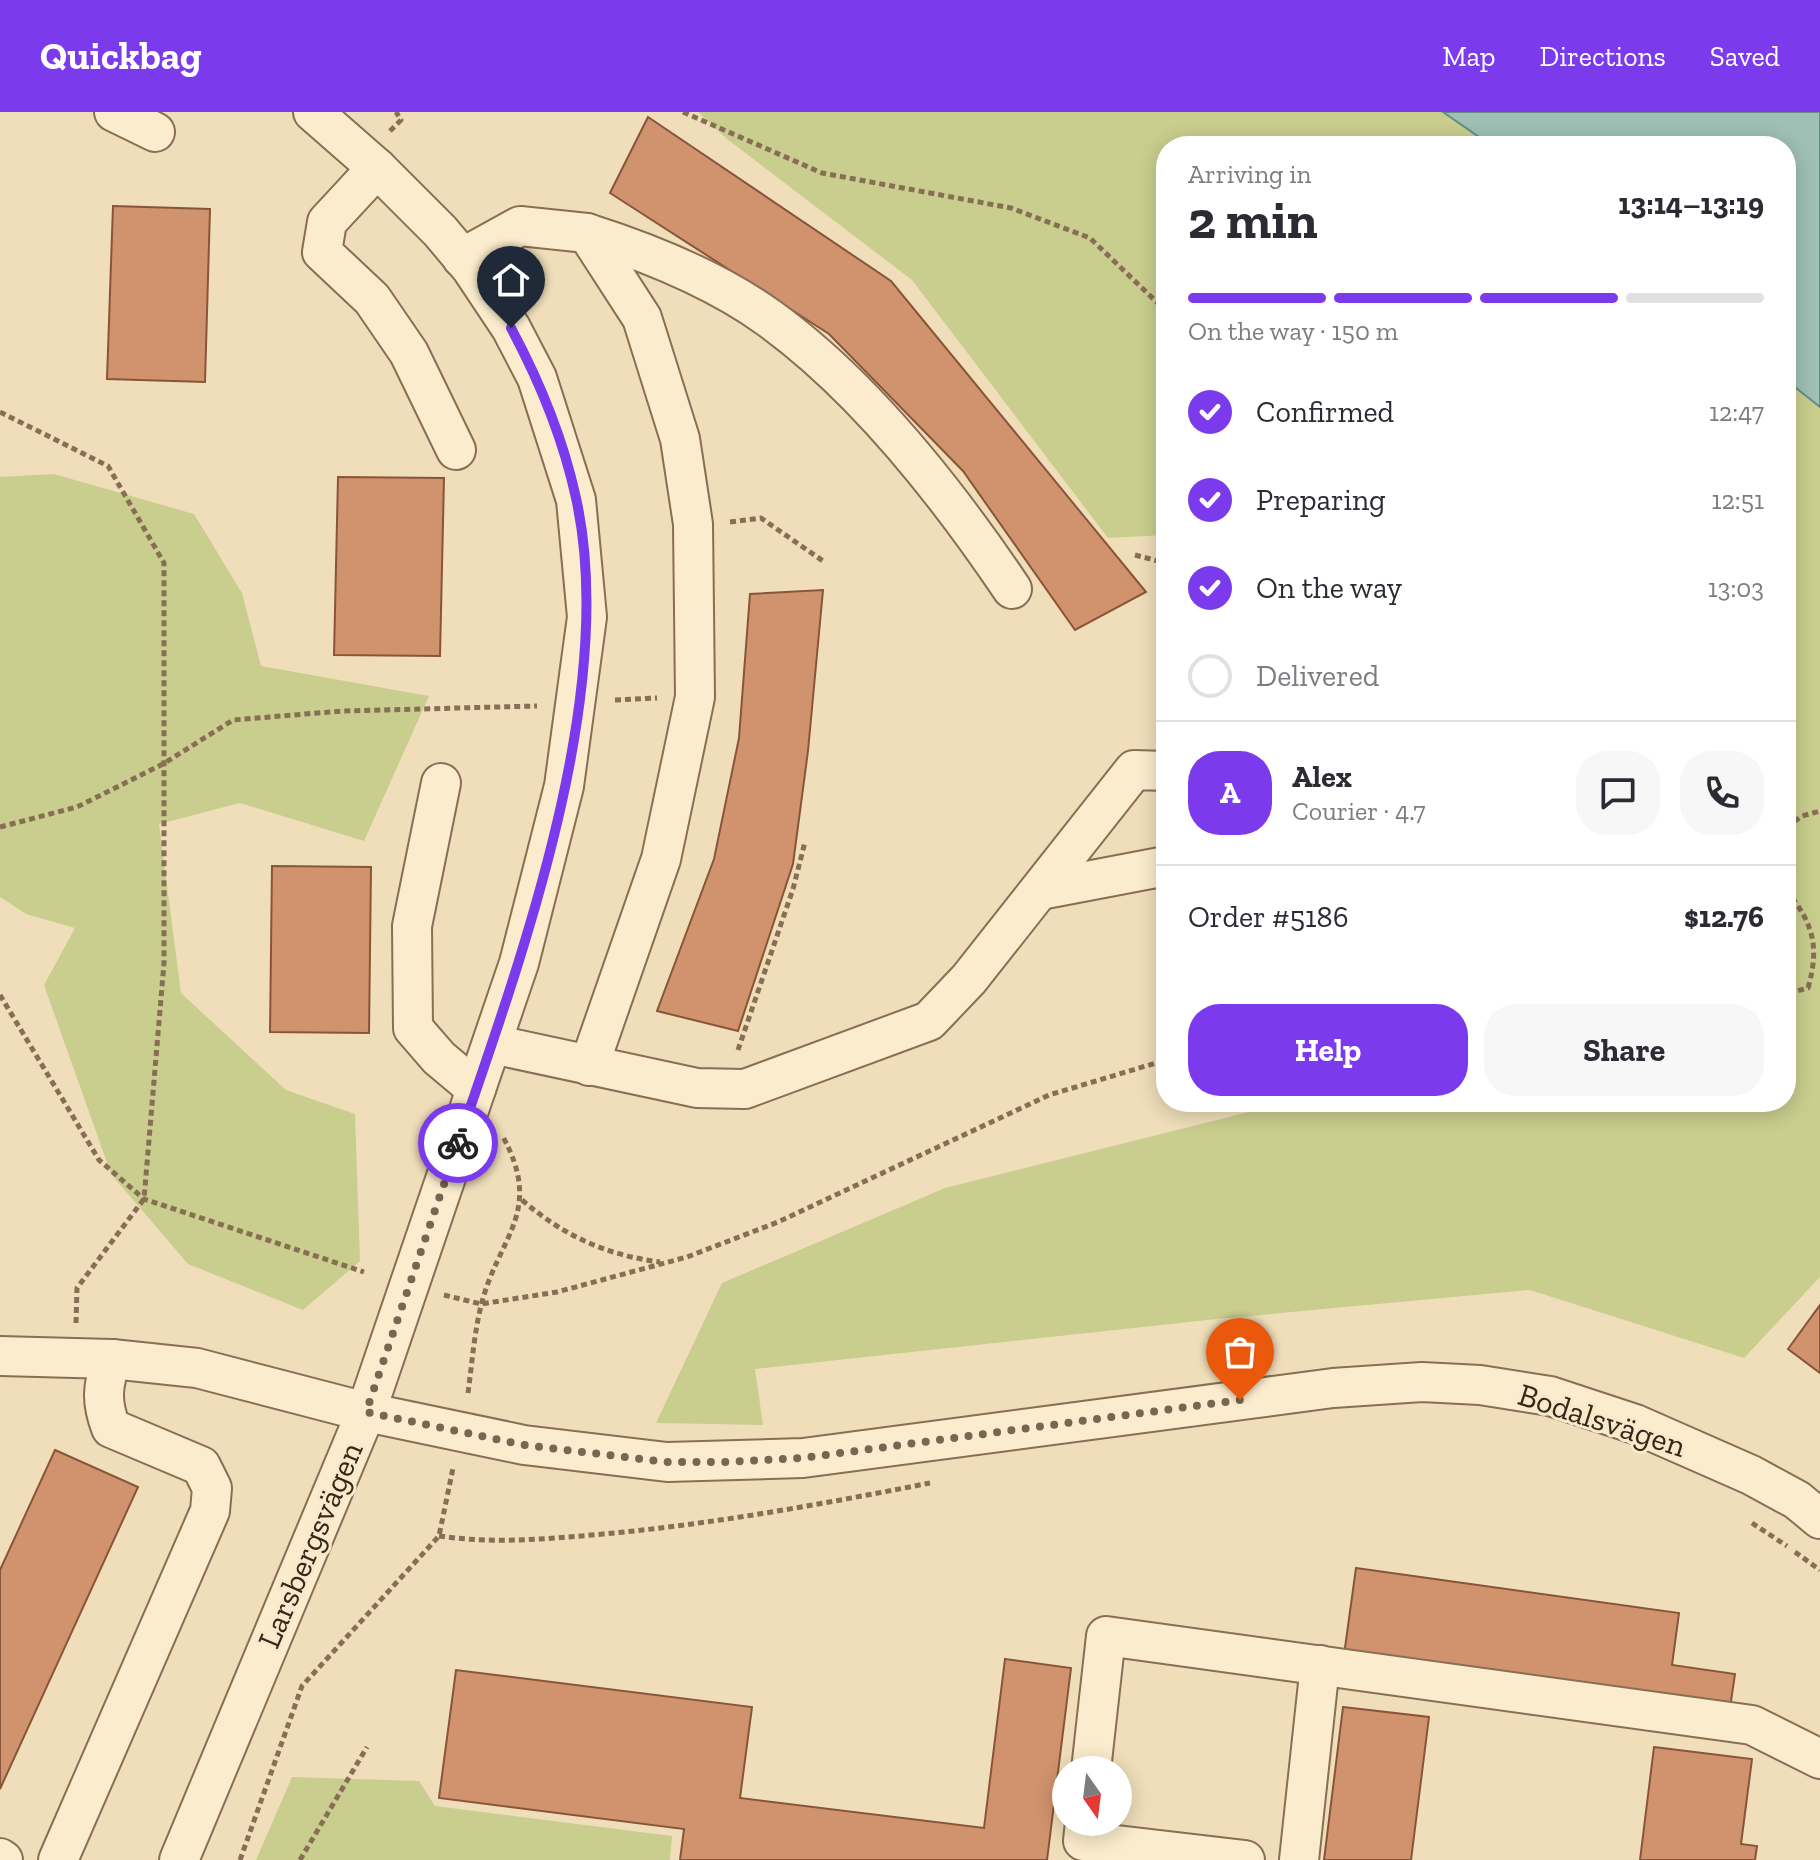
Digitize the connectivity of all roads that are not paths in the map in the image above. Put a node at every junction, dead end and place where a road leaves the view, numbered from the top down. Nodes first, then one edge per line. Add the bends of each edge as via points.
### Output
1 (114, 112) edge
2 (313, 112) edge
3 (155, 132) dead end
4 (377, 168) junction
5 (587, 233) junction
6 (462, 258) junction
7 (456, 450) dead end
8 (1012, 589) dead end
9 (1156, 771) edge
10 (441, 783) dead end
11 (1156, 868) edge
12 (1040, 890) junction
13 (492, 1044) junction
14 (589, 1066) junction
15 (476, 1089) junction
16 (0, 1356) edge
17 (112, 1359) junction
18 (366, 1412) junction
19 (1820, 1519) edge
20 (1320, 1665) junction
21 (1093, 1756) edge
22 (1820, 1759) edge
23 (1084, 1836) edge
24 (58, 1860) edge
25 (179, 1860) edge
26 (1245, 1860) edge
27 (1299, 1860) edge

1 - 3 street
2 - 4 street, Larsbergsvägen
4 - 6 street, Larsbergsvägen
4 - 7 street via 327,222 322,252 372,299 401,342
5 - 6 street via 520,226
5 - 8 street via 653,254 768,317 836,375 959,510
5 - 14 street via 642,318 680,439 693,524 695,697 661,859
6 - 13 street, Larsbergsvägen via 511,328 537,378 576,500 587,617 564,786 519,963
9 - 12 street via 1134,770
10 - 15 street via 412,926 413,1028
11 - 12 street
12 - 14 street via 929,1021 745,1089 697,1088
13 - 14 street
13 - 15 street, Larsbergsvägen
15 - 18 street, Larsbergsvägen
16 - 17 street, Bodalsvägen
17 - 18 street, Bodalsvägen via 197,1368
17 - 24 street via 103,1384 111,1428 201,1466 212,1488 210,1511
18 - 19 street, Bodalsvägen via 524,1445 667,1462 727,1462 803,1458 1333,1388 1422,1382 1480,1385 1550,1396 1635,1424 1751,1475
18 - 25 street, Larsbergsvägen
20 - 21 street via 1106,1636
20 - 22 street via 1752,1725
20 - 27 street
23 - 26 street via 1083,1841

